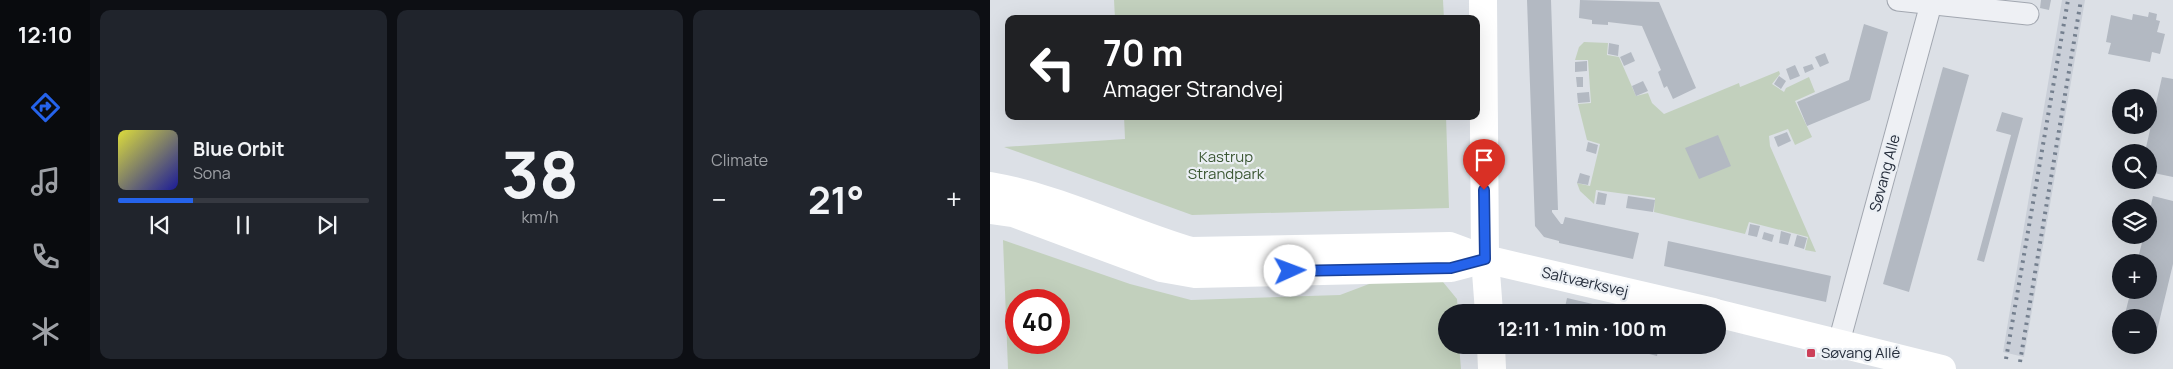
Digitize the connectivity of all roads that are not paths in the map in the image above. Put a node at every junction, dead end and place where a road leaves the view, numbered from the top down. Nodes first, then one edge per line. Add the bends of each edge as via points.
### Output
1 (1483, 0) edge
2 (1898, 0) edge
3 (1903, 0) edge
4 (1931, 4) junction
5 (2028, 14) dead end
6 (990, 186) edge
7 (990, 210) edge
8 (1485, 259) junction
9 (1488, 304) edge
10 (1677, 304) edge
11 (1726, 316) edge
12 (1839, 342) junction
13 (1491, 354) edge
14 (1492, 369) edge
15 (1942, 369) edge

1 - 8 street
2 - 3 street
3 - 4 street
4 - 5 street
4 - 12 street, Søvang Alle
6 - 8 street via 1022,192 1192,251 1450,246
7 - 8 street via 1012,213 1161,268 1194,274 1451,268
8 - 9 street
8 - 10 street, Saltværksvej
11 - 12 street, Saltværksvej
12 - 15 street, Saltværksvej
13 - 14 street

